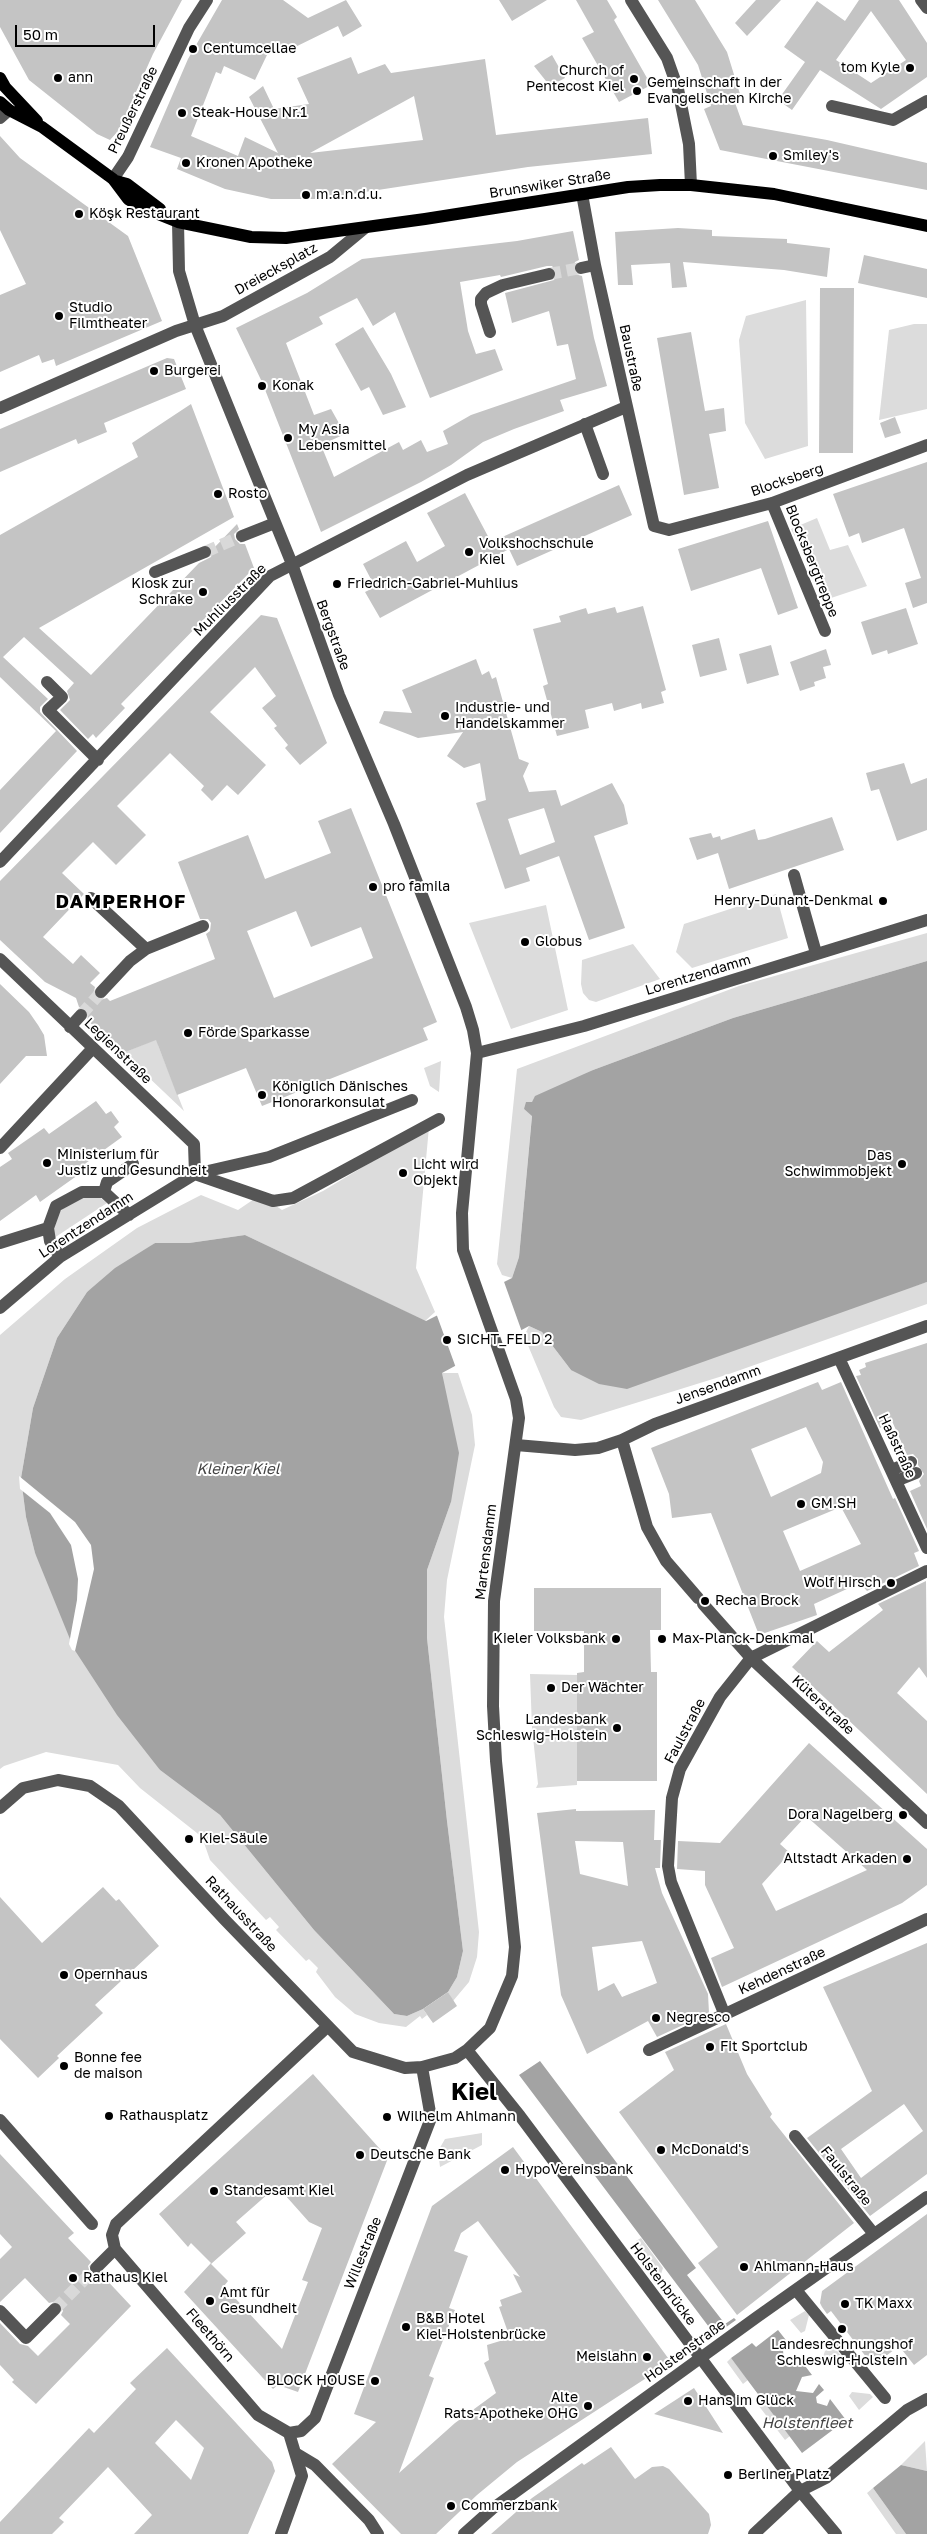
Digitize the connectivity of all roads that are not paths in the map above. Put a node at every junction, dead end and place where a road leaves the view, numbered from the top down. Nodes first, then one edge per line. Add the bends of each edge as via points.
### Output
1 (207, 0) edge
2 (631, 0) edge
3 (921, 0) edge
4 (927, 8) edge
5 (0, 78) edge
6 (927, 100) edge
7 (832, 106) dead end
8 (3, 110) edge
9 (42, 127) junction
10 (112, 179) junction
11 (691, 185) junction
12 (582, 194) junction
13 (178, 222) junction
14 (927, 226) edge
15 (365, 228) junction
16 (595, 265) junction
17 (581, 268) tunnel mouth
18 (549, 274) tunnel mouth
19 (195, 325) junction
20 (490, 332) dead end
21 (626, 407) junction
22 (0, 408) edge
23 (585, 424) junction
24 (927, 445) edge
25 (603, 474) dead end
26 (772, 503) junction
27 (275, 523) junction
28 (654, 526) joint
29 (242, 536) tunnel mouth
30 (204, 552) tunnel mouth
31 (292, 564) junction
32 (154, 572) dead end
33 (825, 631) dead end
34 (47, 682) dead end
35 (98, 760) junction
36 (0, 862) edge
37 (794, 875) dead end
38 (91, 898) dead end
39 (927, 920) edge
40 (202, 926) dead end
41 (146, 949) junction
42 (816, 953) junction
43 (0, 959) edge
44 (101, 992) tunnel mouth
45 (81, 1015) tunnel mouth
46 (70, 1027) junction
47 (93, 1048) junction
48 (477, 1053) junction
49 (412, 1100) dead end
50 (439, 1119) dead end
51 (0, 1148) edge
52 (133, 1164) dead end
53 (194, 1174) junction
54 (104, 1192) junction
55 (128, 1215) junction
56 (48, 1228) junction
57 (0, 1244) edge
58 (60, 1257) junction
59 (1, 1307) edge
60 (927, 1326) edge
61 (840, 1358) junction
62 (622, 1440) junction
63 (516, 1445) junction
64 (913, 1468) dead end
65 (894, 1476) junction
66 (927, 1548) edge
67 (927, 1571) edge
68 (752, 1658) junction
69 (0, 1808) edge
70 (927, 1823) edge
71 (927, 1919) edge
72 (724, 2013) junction
73 (328, 2026) junction
74 (467, 2050) junction
75 (649, 2050) dead end
76 (422, 2067) junction
77 (0, 2120) edge
78 (795, 2136) dead end
79 (927, 2197) edge
80 (92, 2224) dead end
81 (874, 2234) junction
82 (115, 2248) junction
83 (96, 2268) tunnel mouth
84 (796, 2290) junction
85 (55, 2309) tunnel mouth
86 (0, 2311) edge
87 (701, 2358) junction
88 (885, 2398) dead end
89 (927, 2399) edge
90 (289, 2433) junction
91 (295, 2453) junction
92 (800, 2490) junction
93 (281, 2534) edge
94 (378, 2534) edge
95 (464, 2534) edge
96 (754, 2534) edge
97 (836, 2534) edge

1 - 10 street, Preußerstraße via 189,28 128,157
2 - 11 street via 667,58 678,89 689,144
3 - 4 street
5 - 9 main road
6 - 7 street via 893,120
8 - 9 main road
9 - 10 main road
10 - 13 main road via 127,184
11 - 12 main road, Brunswiker Straße via 628,187
11 - 14 main road, Brunswiker Straße via 774,194
12 - 15 main road, Brunswiker Straße
12 - 16 street, Baustraße
13 - 15 main road, Brunswiker Straße via 251,238 286,238
13 - 19 street, Bergstraße via 179,271
15 - 19 street, Dreiecksplatz via 330,257 223,316
16 - 17 street
16 - 21 street, Baustraße
18 - 20 street via 486,292 481,304
19 - 22 street, Dreiecksplatz
19 - 27 street, Bergstraße
21 - 23 street, Muhliusstraße
21 - 28 street, Baustraße
23 - 25 street
23 - 31 street, Muhliusstraße via 467,475
24 - 26 street, Blocksberg
26 - 28 street, Blocksberg via 669,530
26 - 33 street, Blocksbergtreppe
27 - 29 street
27 - 31 street, Bergstraße
30 - 32 street
31 - 35 street, Muhliusstraße via 270,576
31 - 48 street, Bergstraße via 339,695 466,1007
34 - 35 street via 62,697 48,710
35 - 36 street, Muhliusstraße
37 - 42 street
38 - 41 street
39 - 42 street, Lorentzendamm
40 - 41 street
41 - 44 street
42 - 48 street, Lorentzendamm via 584,1026
43 - 46 street, Legienstraße
45 - 46 street
46 - 47 street, Legienstraße
47 - 51 street
47 - 53 street, Legienstraße via 194,1144
48 - 63 street, Martensdamm via 463,1250 516,1399 519,1418
49 - 53 street, Lorentzendamm via 269,1157
50 - 53 street via 292,1198 273,1201
52 - 54 street via 107,1182
53 - 55 street, Lorentzendamm
54 - 55 street
54 - 56 street via 82,1192 56,1206
55 - 58 street, Lorentzendamm
56 - 57 street
56 - 58 street via 50,1241
58 - 59 street, Lorentzendamm
60 - 61 street, Jensendamm
61 - 62 street, Jensendamm via 655,1424
61 - 65 street, Haßstraße
62 - 63 street, Jensendamm via 598,1448 575,1450
62 - 68 street, Küterstraße via 647,1527 666,1561
63 - 74 street, Martensdamm via 494,1601 493,1706 515,1947 512,1976 497,2014 490,2028
64 - 65 street
65 - 66 street, Haßstraße
67 - 68 street, Faulstraße
68 - 70 street, Küterstraße
68 - 72 street, Faulstraße via 720,1697 694,1741 680,1769 670,1820 668,1866 671,1882
69 - 73 street, Rathausstraße via 23,1788 58,1780 90,1786 119,1806
71 - 72 street, Kehdenstraße
72 - 75 street, Kehdenstraße
73 - 76 street, Rathausstraße via 353,2052 405,2068
73 - 82 street via 116,2224 112,2235
74 - 76 street, Rathausstraße via 453,2058
74 - 87 street, Holstenbrücke
76 - 90 street, Willestraße via 431,2118 315,2418 301,2431
77 - 80 street
78 - 81 street, Faulstraße
79 - 81 street, Holstenstraße
81 - 84 street, Holstenstraße
82 - 83 street
82 - 90 street, Fleethörn via 258,2415
84 - 87 street, Holstenstraße
84 - 88 street
85 - 86 street via 26,2338
87 - 92 street, Holstenbrücke
87 - 95 street, Holstenstraße via 492,2509
89 - 92 street via 900,2416 826,2478
90 - 91 street
91 - 93 street via 302,2476
91 - 94 street via 314,2465 369,2520
92 - 96 street
92 - 97 street, Holstenbrücke

